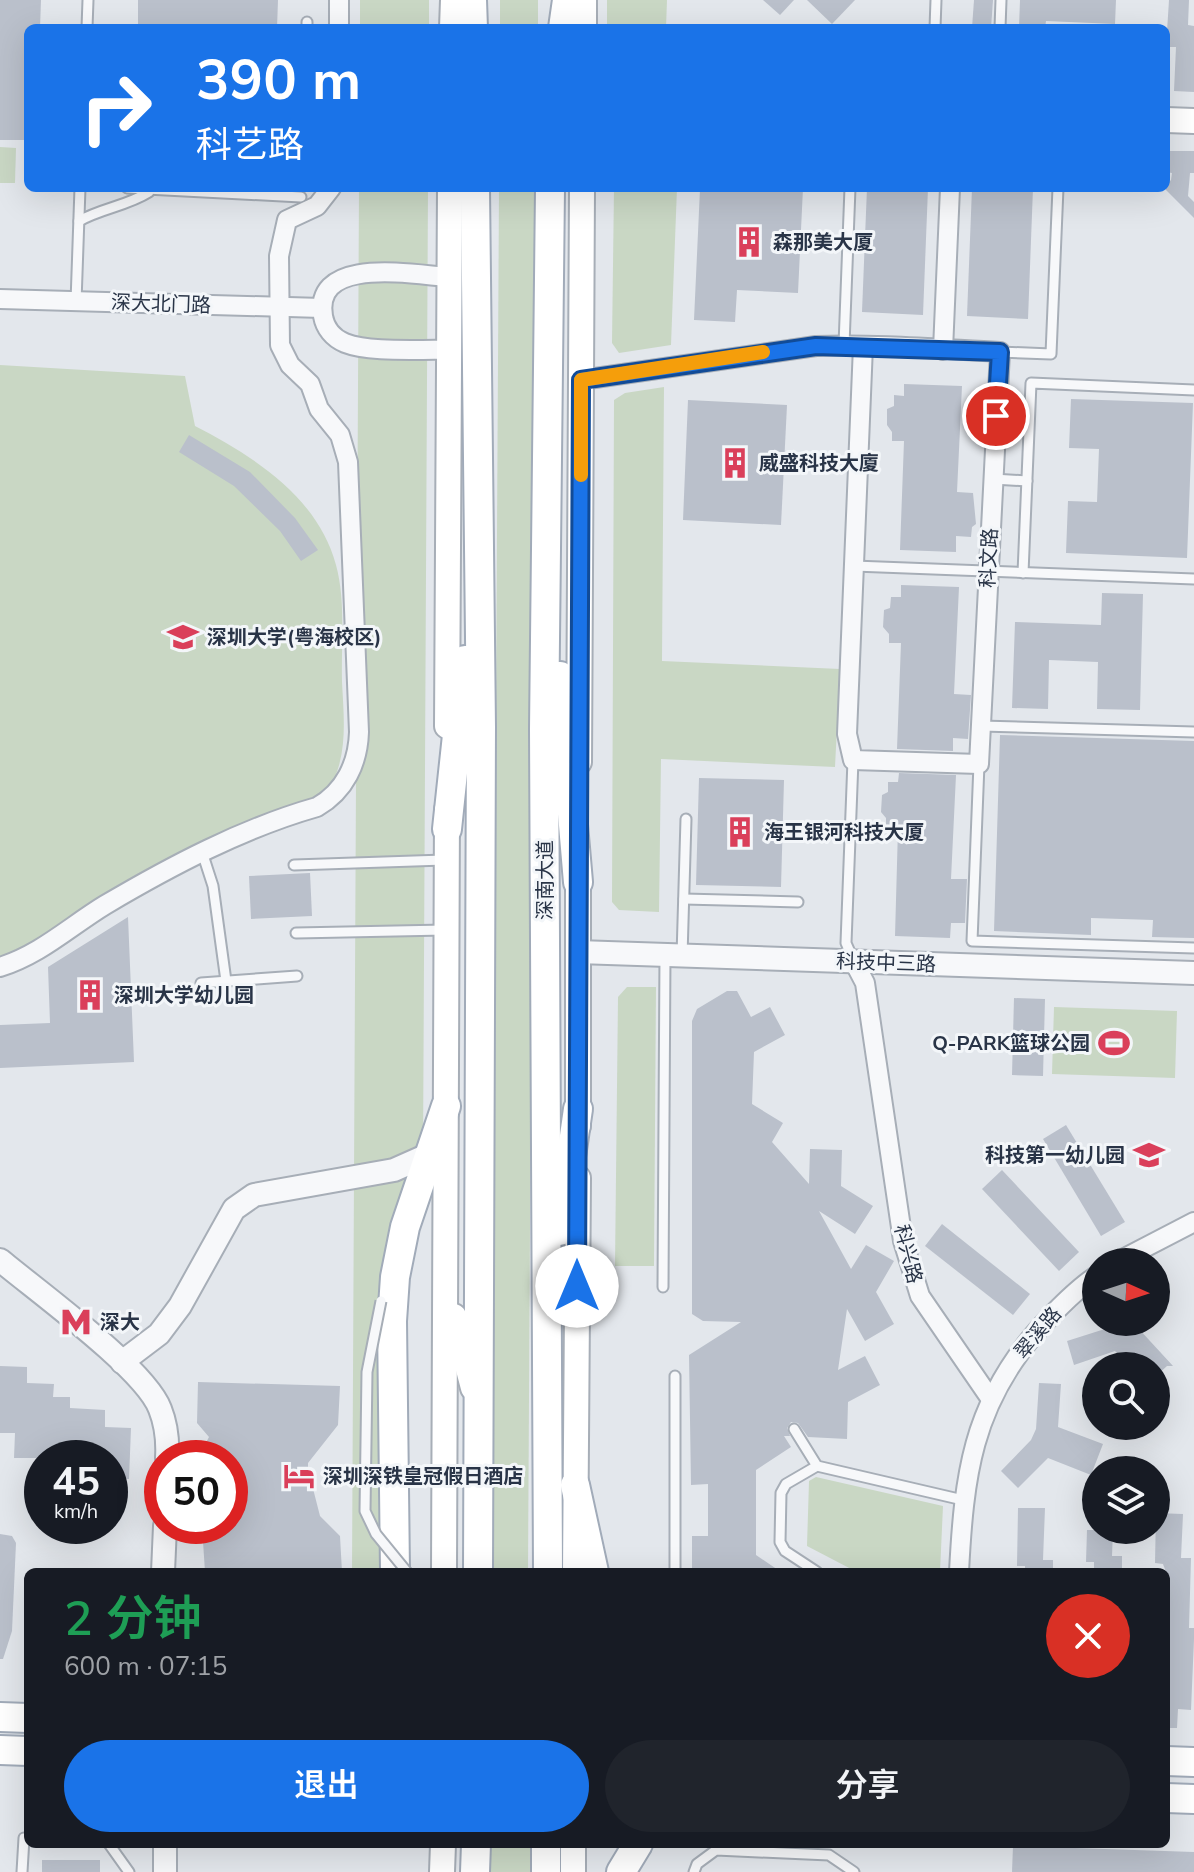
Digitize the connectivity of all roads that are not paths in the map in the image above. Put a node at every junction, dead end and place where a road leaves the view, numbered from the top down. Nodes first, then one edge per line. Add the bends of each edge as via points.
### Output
1 (88, 0) edge
2 (339, 0) edge
3 (453, 0) edge
4 (475, 0) edge
5 (554, 0) edge
6 (567, 0) edge
7 (584, 0) edge
8 (936, 0) edge
9 (1001, 0) edge
10 (87, 24) edge
11 (339, 24) edge
12 (452, 24) edge
13 (475, 24) edge
14 (553, 24) edge
15 (564, 24) edge
16 (584, 24) edge
17 (935, 24) edge
18 (1000, 24) edge
19 (1170, 120) edge
20 (1194, 121) edge
21 (80, 192) edge
22 (149, 192) edge
23 (170, 192) edge
24 (328, 192) edge
25 (450, 192) edge
26 (475, 192) edge
27 (550, 192) edge
28 (582, 192) edge
29 (850, 192) edge
30 (950, 192) edge
31 (1058, 192) edge
32 (301, 199) edge
33 (79, 221) junction
34 (448, 277) junction
35 (0, 299) edge
36 (76, 302) junction
37 (278, 307) junction
38 (322, 308) junction
39 (853, 345) junction
40 (448, 350) junction
41 (943, 350) junction
42 (1000, 352) junction
43 (581, 380) junction
44 (1194, 390) edge
45 (993, 479) junction
46 (1027, 481) junction
47 (549, 542) junction
48 (477, 543) junction
49 (854, 566) junction
50 (989, 571) junction
51 (1023, 573) junction
52 (1194, 579) edge
53 (981, 726) junction
54 (1194, 732) edge
55 (853, 760) junction
56 (979, 764) junction
57 (686, 819) dead end
58 (447, 829) junction
59 (202, 852) junction
60 (447, 860) junction
61 (294, 865) dead end
62 (578, 882) junction
63 (684, 899) junction
64 (798, 902) dead end
65 (447, 930) junction
66 (296, 933) dead end
67 (1194, 948) edge
68 (578, 952) junction
69 (674, 956) junction
70 (854, 962) junction
71 (0, 967) edge
72 (1194, 973) edge
73 (297, 976) dead end
74 (226, 981) junction
75 (201, 983) dead end
76 (446, 1106) junction
77 (578, 1109) junction
78 (430, 1154) junction
79 (1194, 1222) edge
80 (405, 1227) junction
81 (1144, 1248) edge
82 (0, 1260) edge
83 (445, 1282) junction
84 (663, 1287) dead end
85 (1082, 1289) edge
86 (547, 1327) junction
87 (122, 1362) junction
88 (675, 1376) dead end
89 (990, 1398) junction
90 (479, 1412) junction
91 (794, 1429) dead end
92 (166, 1440) edge
93 (817, 1466) junction
94 (575, 1485) junction
95 (963, 1500) junction
96 (164, 1544) edge
97 (163, 1568) edge
98 (395, 1568) edge
99 (404, 1568) edge
100 (444, 1568) edge
101 (478, 1568) edge
102 (548, 1568) edge
103 (575, 1568) edge
104 (593, 1568) edge
105 (675, 1568) edge
106 (811, 1568) edge
107 (959, 1568) edge
108 (0, 1717) edge
109 (24, 1718) edge
110 (0, 1750) edge
111 (24, 1751) edge
112 (1170, 1761) edge
113 (1194, 1762) edge
114 (1170, 1798) edge
115 (1194, 1799) edge
116 (24, 1838) edge
117 (112, 1848) edge
118 (165, 1848) edge
119 (443, 1848) edge
120 (476, 1848) edge
121 (546, 1848) edge
122 (573, 1848) edge
123 (636, 1848) edge
124 (22, 1872) edge
125 (129, 1872) edge
126 (165, 1872) edge
127 (442, 1872) edge
128 (475, 1872) edge
129 (546, 1872) edge
130 (573, 1872) edge
131 (621, 1872) edge
132 (694, 1872) edge
133 (854, 1872) edge

1 - 10 lane
2 - 11 street
3 - 12 main road
4 - 13 main road
5 - 14 main road
6 - 15 main road
7 - 16 main road
8 - 17 lane
9 - 18 lane
19 - 20 main road
21 - 33 lane
22 - 33 lane
23 - 32 lane
24 - 32 street via 317,206
25 - 34 main road
26 - 48 main road
27 - 47 main road, 深南大道
28 - 43 main road
29 - 39 lane
30 - 41 street
31 - 42 lane via 1051,354
32 - 37 street via 281,238
33 - 36 lane
34 - 38 street via 351,274 334,282
34 - 40 main road
35 - 36 street, 深大北门路
36 - 37 street, 深大北门路
37 - 38 street, 深大北门路
37 - 59 street via 283,356 310,384 319,409 345,448 359,748 331,799
38 - 40 street via 331,334 349,345
39 - 41 street
39 - 43 street via 695,361
39 - 49 street
40 - 58 main road
41 - 42 street
42 - 45 street, 科文路
43 - 62 main road
44 - 46 lane via 1031,383
45 - 46 lane
45 - 50 street, 科文路
46 - 51 lane
47 - 62 main road
47 - 86 main road, 深南大道 via 544,729
48 - 58 main road
48 - 90 main road
49 - 50 lane
49 - 55 street via 847,734
50 - 51 lane
50 - 53 street, 科文路
51 - 52 lane
53 - 54 lane
53 - 56 street, 科文路
55 - 56 street
55 - 70 lane via 846,943
56 - 67 lane via 972,941
57 - 63 lane
58 - 60 main road
59 - 71 street via 84,918 45,948
59 - 74 lane via 213,886
60 - 61 lane
60 - 65 main road
62 - 68 main road
63 - 64 lane
63 - 69 lane
65 - 66 lane
65 - 76 main road
68 - 69 street, 科技中三路
68 - 77 main road
69 - 70 street, 科技中三路
69 - 84 lane
70 - 72 street, 科技中三路
70 - 89 street, 科兴路 via 865,983 912,1279
73 - 74 lane
74 - 75 lane
76 - 78 main road
76 - 83 main road
77 - 86 main road
77 - 94 main road
78 - 80 main road
78 - 87 street via 394,1170 254,1195 234,1209 159,1334
79 - 81 street
80 - 98 main road via 392,1321
80 - 99 lane, bridge via 381,1301 367,1372 365,1511
82 - 87 street
83 - 90 main road
83 - 100 main road
85 - 89 street, 翠溪路 via 1041,1327
86 - 102 main road, 深南大道
87 - 92 street via 160,1407
88 - 105 lane
89 - 95 street via 972,1449
90 - 101 main road
91 - 93 lane
93 - 95 lane
93 - 106 lane via 786,1484 781,1493 780,1542
94 - 103 main road
94 - 104 main road
95 - 107 street
96 - 97 street
108 - 109 main road
110 - 111 main road
112 - 113 main road
114 - 115 main road
116 - 124 lane
117 - 125 lane
118 - 126 street
119 - 127 main road
120 - 128 main road
121 - 129 main road
122 - 130 main road
123 - 131 main road
132 - 133 lane via 716,1850 829,1855

